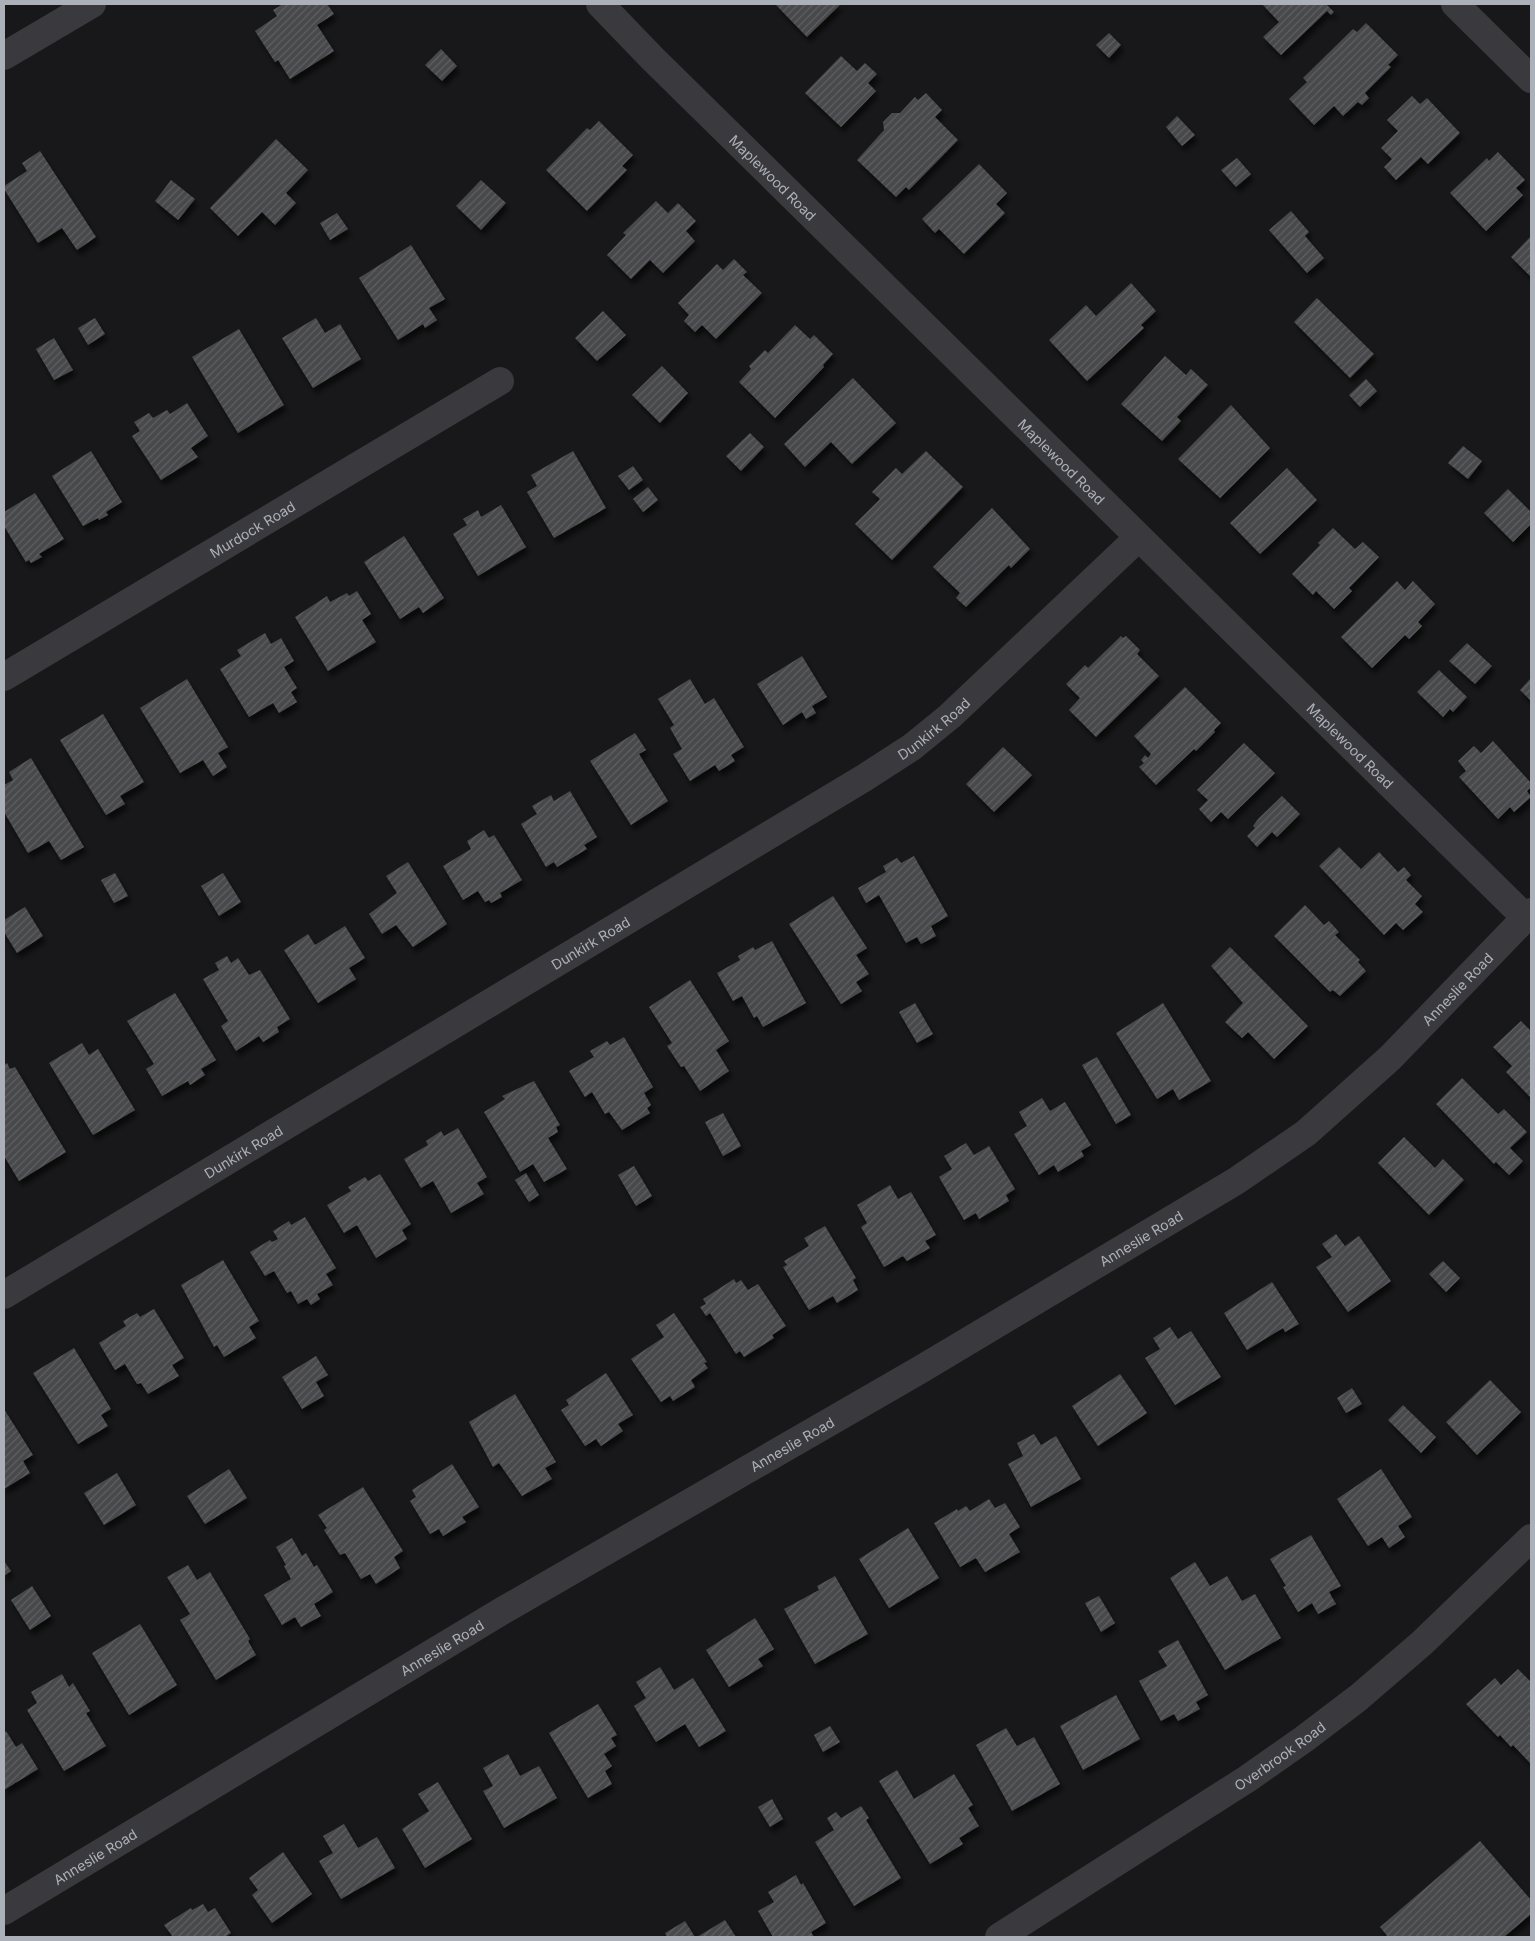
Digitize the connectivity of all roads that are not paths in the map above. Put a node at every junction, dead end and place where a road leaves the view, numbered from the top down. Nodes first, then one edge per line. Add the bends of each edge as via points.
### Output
1 (92, 4) edge
2 (600, 4) edge
3 (1455, 4) edge
4 (4, 56) edge
5 (1531, 79) edge
6 (500, 381) dead end
7 (1138, 538) junction
8 (4, 677) edge
9 (1529, 915) edge
10 (4, 1295) edge
11 (1531, 1538) edge
12 (4, 1911) edge
13 (999, 1937) edge

1 - 4 street
2 - 7 street, Maplewood Road
3 - 5 street
6 - 8 street, Murdock Road
7 - 9 street, Maplewood Road
7 - 10 street, Dunkirk Road via 950,716 912,747
9 - 12 street, Anneslie Road via 1383,1064 1306,1133 1236,1181 909,1376 502,1612
11 - 13 street, Overbrook Road via 1422,1643 1304,1739 1247,1779

